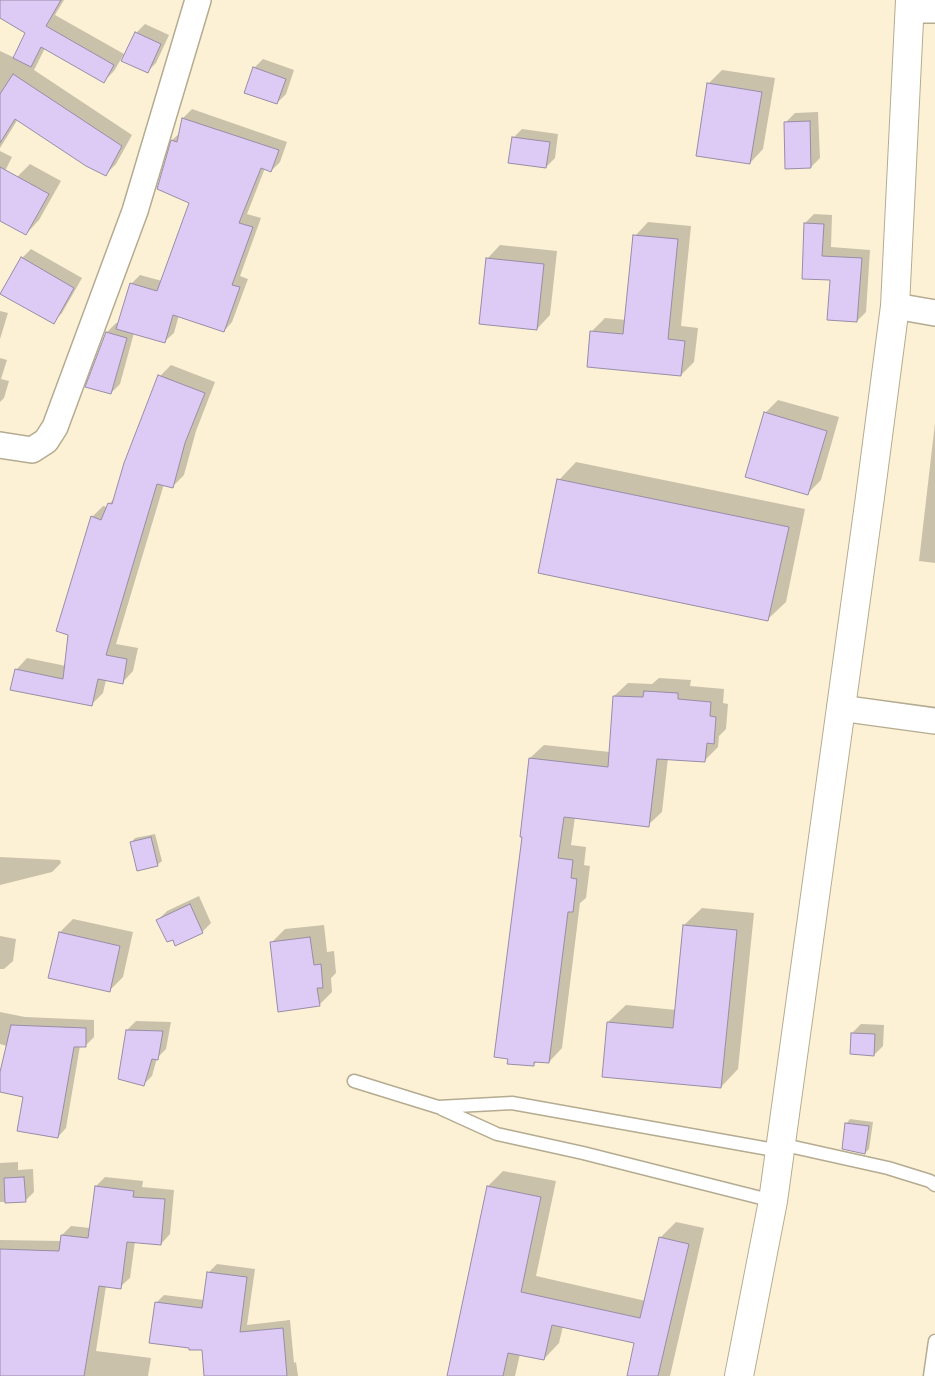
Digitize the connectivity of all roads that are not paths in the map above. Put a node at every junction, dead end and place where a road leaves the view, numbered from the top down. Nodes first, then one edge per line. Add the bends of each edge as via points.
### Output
1 (198, 0) edge
2 (918, 7) edge
3 (894, 306) junction
4 (935, 313) edge
5 (0, 445) edge
6 (840, 708) junction
7 (935, 721) edge
8 (354, 1082) dead end
9 (438, 1107) junction
10 (780, 1147) junction
11 (935, 1185) edge
12 (773, 1201) junction
13 (935, 1341) edge
14 (739, 1376) edge
15 (930, 1376) edge

1 - 5 street via 134,211 55,427 46,442 32,450
2 - 3 street
3 - 4 street
3 - 6 street
6 - 7 street
6 - 10 street
8 - 9 lane
9 - 10 lane via 512,1103
9 - 12 lane via 496,1134
10 - 11 lane via 888,1168
10 - 12 street
12 - 14 street
13 - 15 lane

